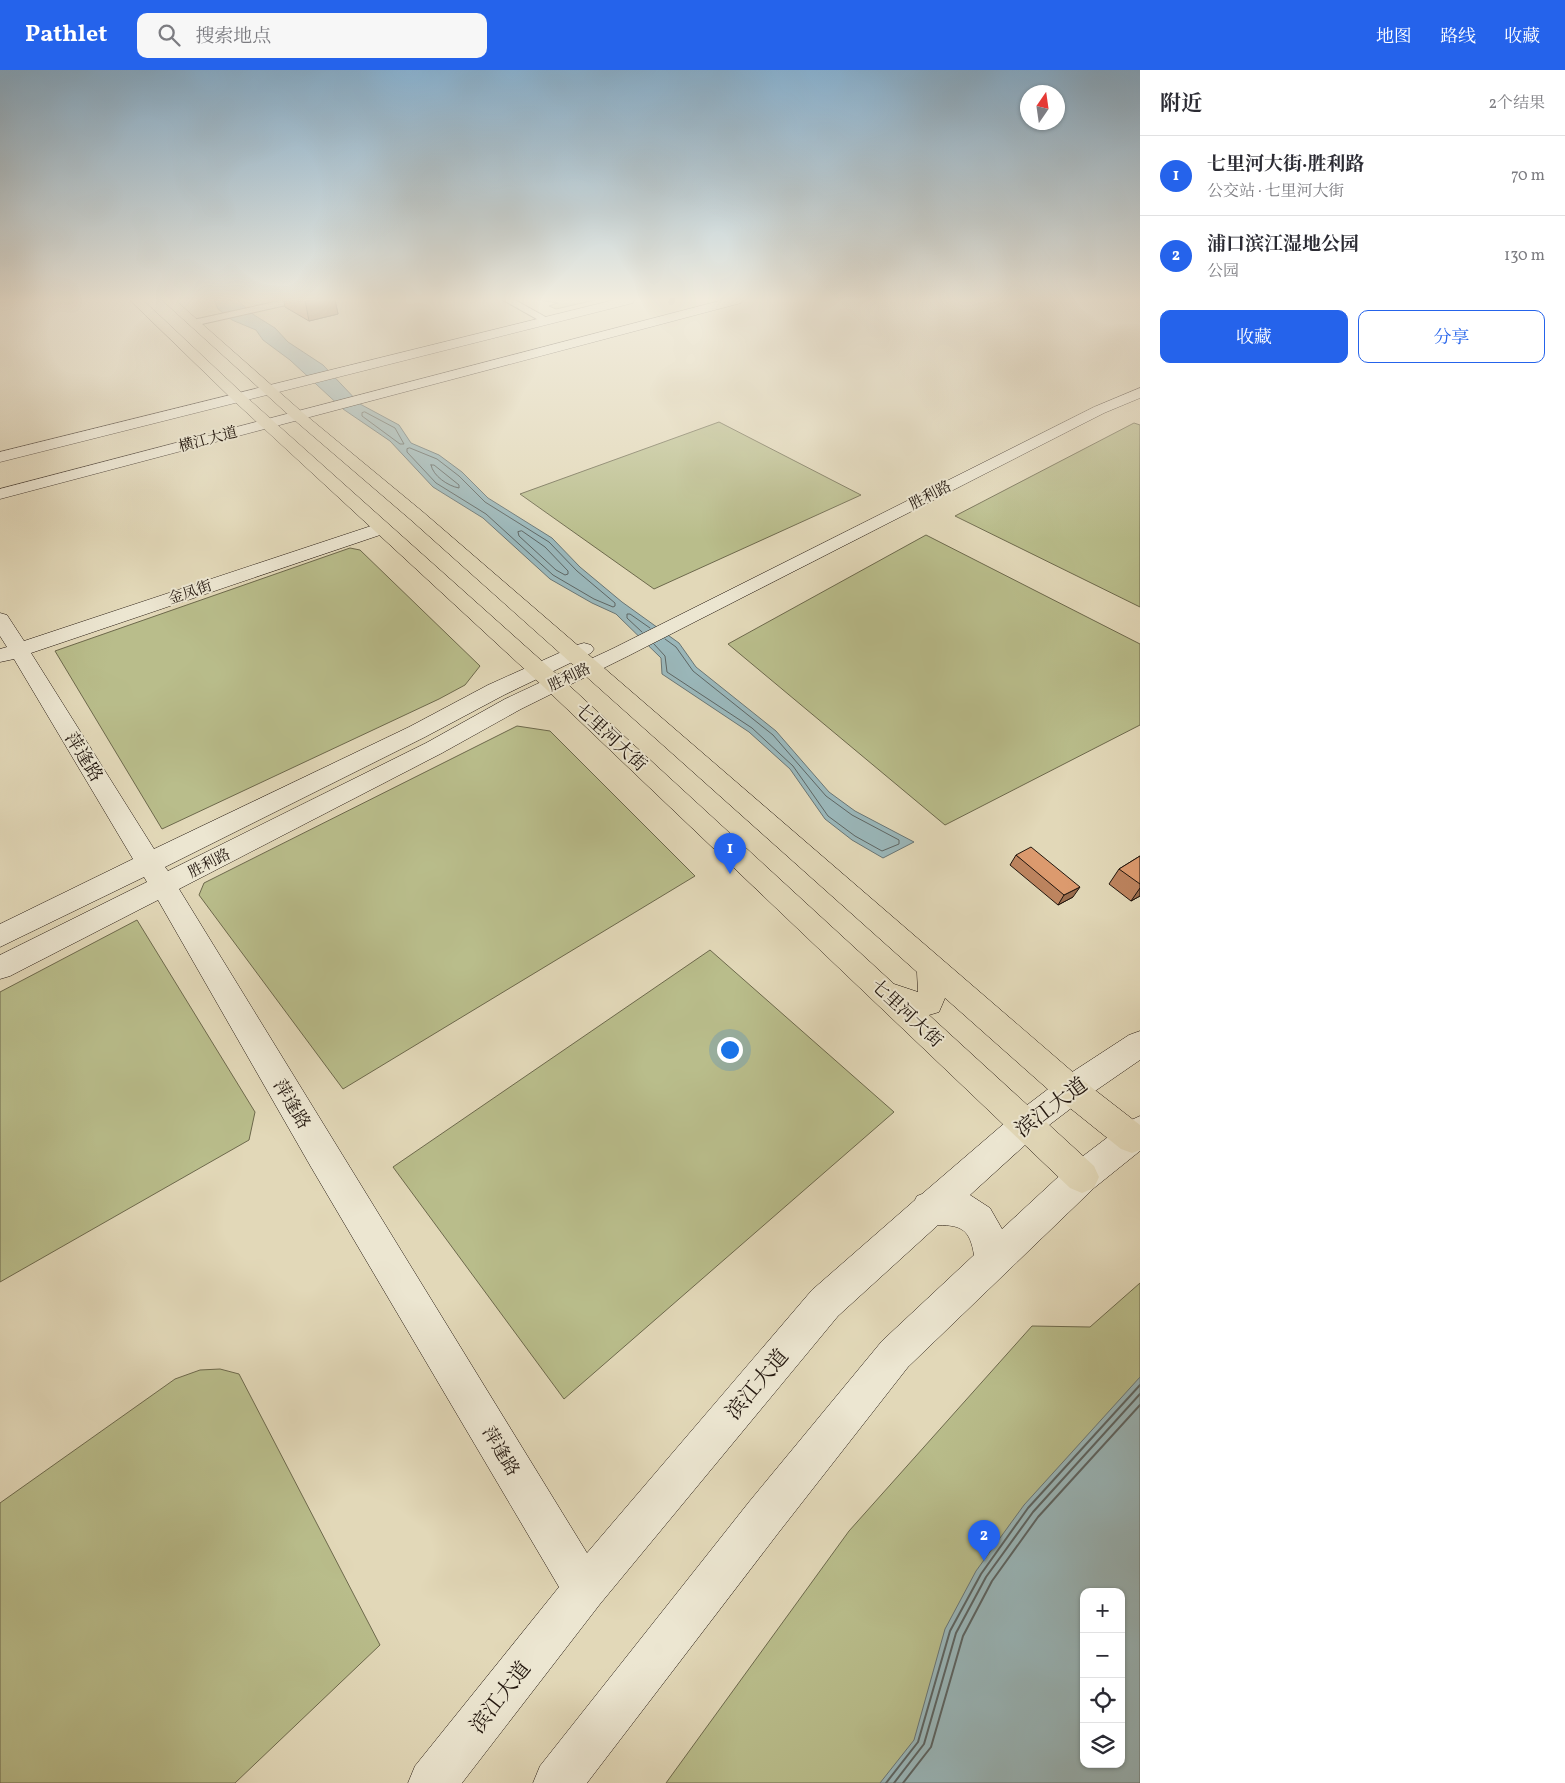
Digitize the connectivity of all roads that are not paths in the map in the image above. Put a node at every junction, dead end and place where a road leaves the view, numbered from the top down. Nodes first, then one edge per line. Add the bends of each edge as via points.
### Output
1 (220, 380) edge
2 (258, 380) edge
3 (308, 380) edge
4 (429, 380) edge
5 (1132, 380) edge
6 (269, 390) junction
7 (1140, 392) edge
8 (238, 397) junction
9 (296, 415) junction
10 (267, 423) junction
11 (85, 436) junction
12 (1000, 442) dead end
13 (0, 457) edge
14 (106, 466) junction
15 (0, 494) edge
16 (380, 528) junction
17 (0, 619) edge
18 (9, 654) edge
19 (582, 661) junction
20 (545, 677) junction
21 (156, 875) junction
22 (0, 936) edge
23 (931, 965) junction
24 (0, 968) edge
25 (884, 991) junction
26 (1140, 1044) edge
27 (1071, 1090) junction
28 (1025, 1125) junction
29 (1136, 1134) edge
30 (1082, 1177) junction
31 (929, 1208) junction
32 (993, 1262) junction
33 (585, 1589) junction
34 (432, 1783) edge
35 (558, 1783) edge

1 - 8 main road, 七里河大街
2 - 6 main road
3 - 6 main road, 横江大道
4 - 9 main road, 横江大道
5 - 12 main road
6 - 8 main road, 横江大道
6 - 9 main road
7 - 19 main road, 胜利路
8 - 10 main road, 七里河大街
8 - 11 main road, 横江大道
9 - 10 main road, 横江大道
9 - 19 main road
10 - 14 main road, 横江大道
10 - 16 main road, 七里河大街
11 - 13 main road, 横江大道
11 - 14 main road via 125,433 142,440 134,452
14 - 15 main road, 横江大道
16 - 18 main road, 金凤街
16 - 20 main road, 七里河大街
17 - 18 main road, 萍逢路
18 - 21 main road, 萍逢路
19 - 20 main road, 胜利路
19 - 23 main road
20 - 21 main road, 胜利路 via 461,731 425,740
20 - 25 main road, 七里河大街
21 - 22 main road
21 - 24 main road, 胜利路
21 - 33 main road, 萍逢路
23 - 25 main road via 933,991 929,1003 916,1004
23 - 27 main road
25 - 28 main road, 七里河大街
26 - 27 main road, 滨江大道
27 - 28 main road, 滨江大道
27 - 29 main road
28 - 30 main road, 七里河大街
28 - 31 main road, 滨江大道
29 - 30 main road
30 - 32 main road
31 - 32 main road via 963,1209 978,1220 990,1238
31 - 33 main road, 滨江大道 via 824,1303
32 - 35 main road via 895,1354
33 - 34 main road, 滨江大道

